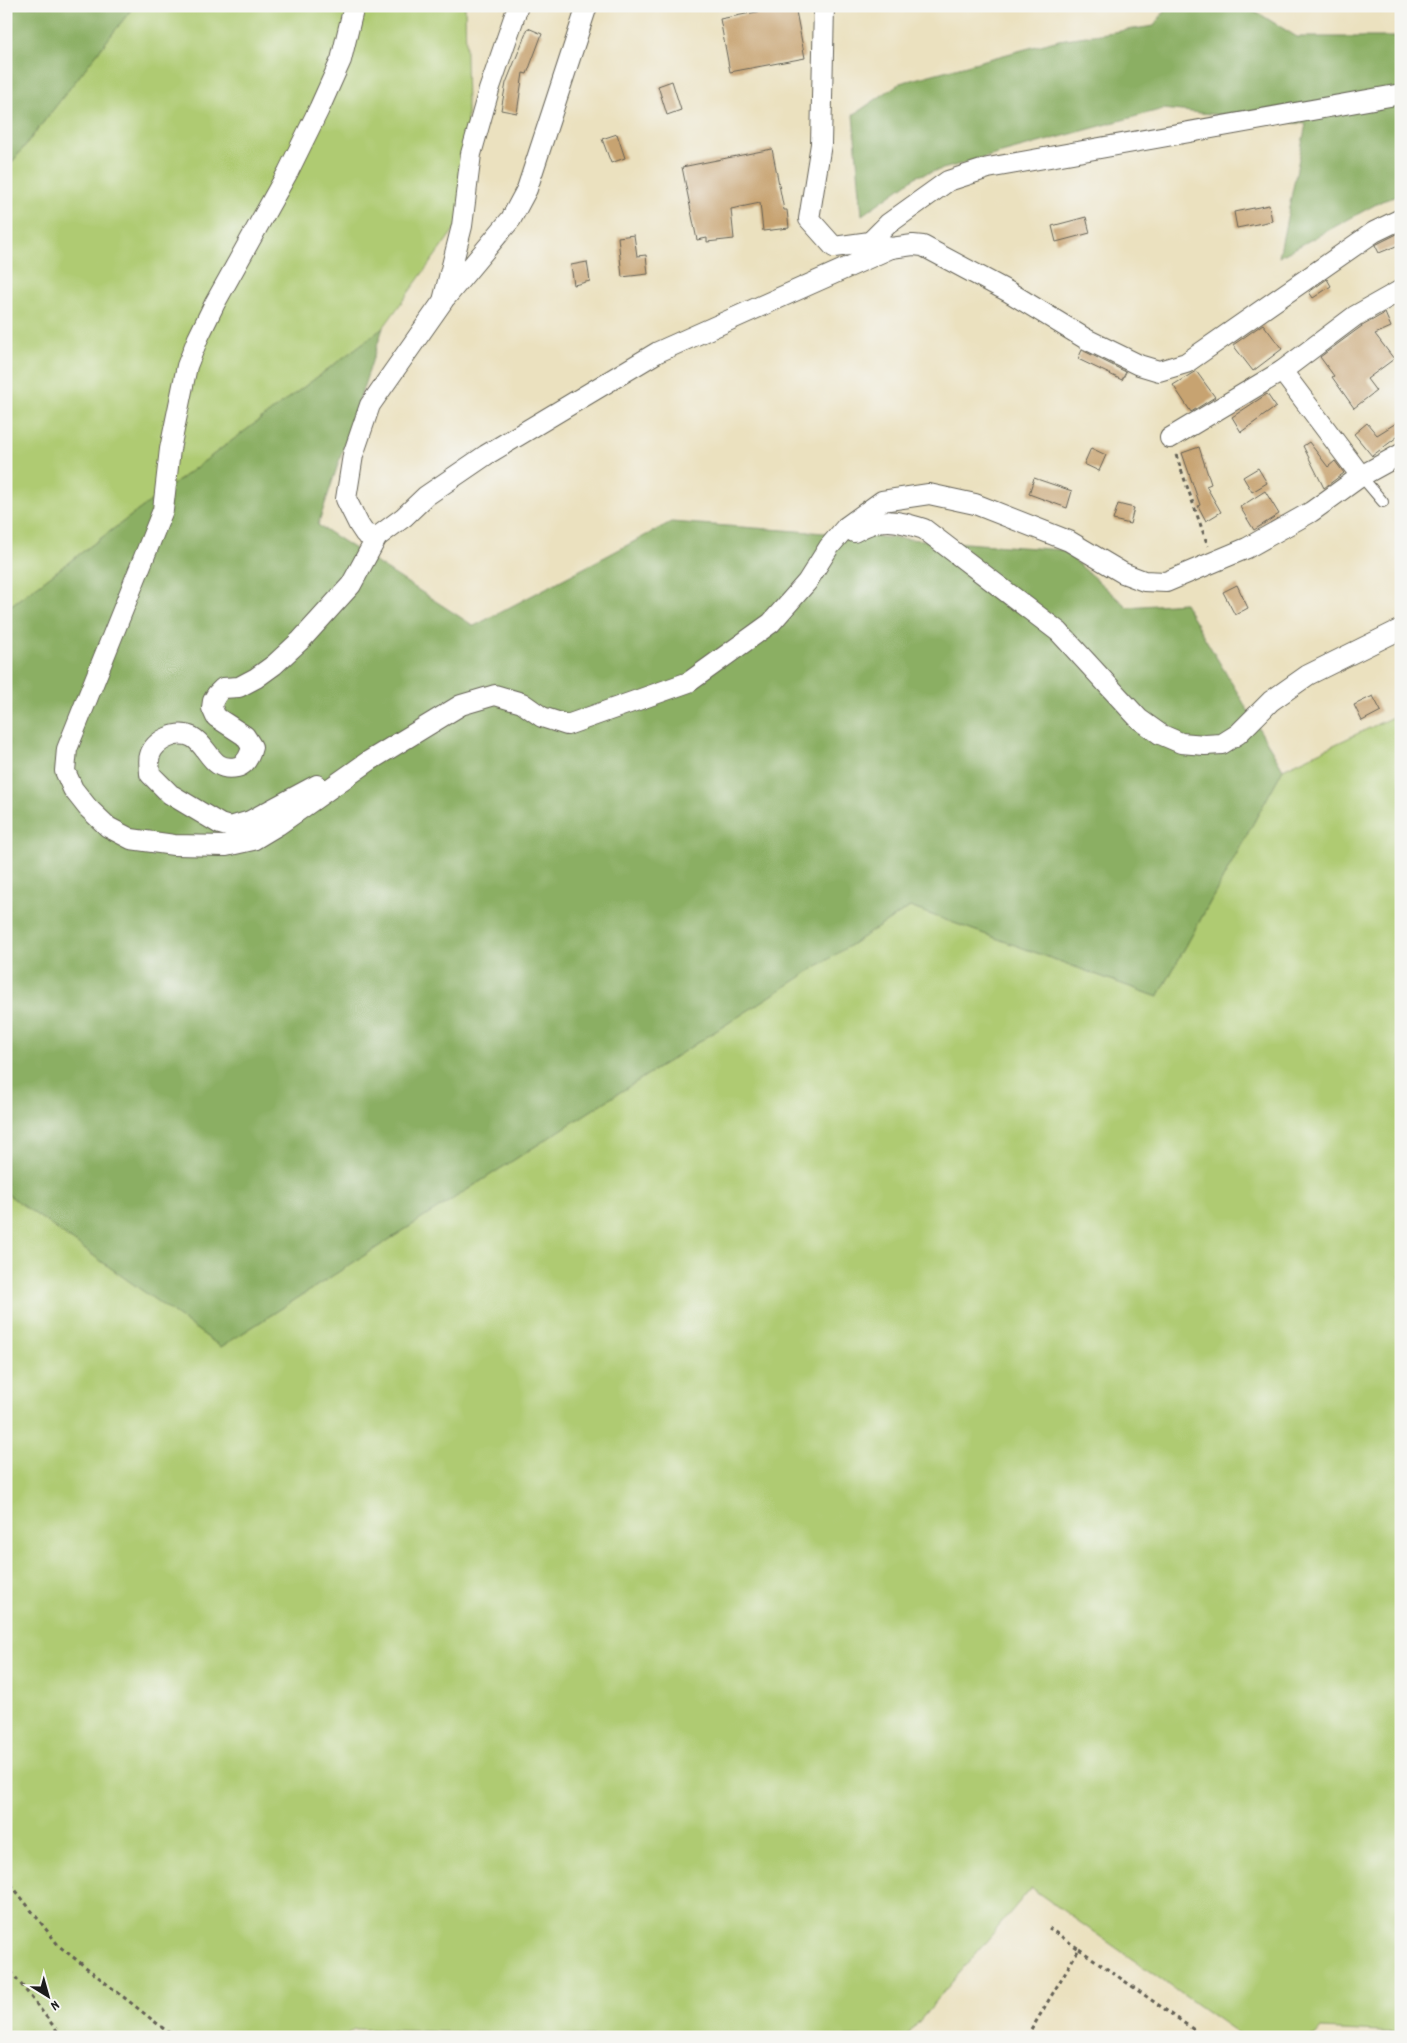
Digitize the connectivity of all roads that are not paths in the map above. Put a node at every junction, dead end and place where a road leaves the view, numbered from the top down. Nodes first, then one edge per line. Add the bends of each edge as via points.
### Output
1 (354, 6) edge
2 (518, 6) edge
3 (587, 6) edge
4 (822, 7) edge
5 (1401, 94) edge
6 (1401, 219) edge
7 (870, 242) junction
8 (891, 248) junction
9 (1401, 290) edge
10 (443, 301) junction
11 (1282, 371) junction
12 (1170, 438) road end
13 (1401, 454) edge
14 (1361, 476) junction
15 (1383, 502) dead end
16 (377, 537) junction
17 (829, 547) junction
18 (1401, 629) edge
19 (369, 761) junction

1 - 19 street via 340,60 319,109 215,303 187,366 170,449 163,510 67,748 65,771 73,789 88,808 108,827 131,839 174,845 226,846 253,840
2 - 10 street via 471,154 462,226
3 - 10 street via 527,189 511,219
4 - 7 street via 821,144 809,219 834,247
5 - 7 street via 988,168 948,181 888,224
6 - 8 street via 1374,232 1186,363 1159,371 1139,366 1086,339 1009,292 923,246
7 - 8 street
8 - 16 street via 658,352 486,455 426,496
9 - 11 street via 1355,316
10 - 16 street via 370,405 353,455 346,499 365,534
11 - 12 street
11 - 14 street
13 - 14 street
14 - 15 lane
14 - 17 street via 1311,512 1247,548 1166,582 1144,581 1123,573 1069,540 975,504 929,494 882,501 846,527
16 - 19 street via 351,585 301,640 256,678 239,687 223,688 213,701 216,716 246,736 252,746 242,766 230,769 213,762 192,737 177,735 159,741 149,755 150,774 170,794 230,827 250,821 292,797
17 - 18 street via 869,523 883,520 924,529 1059,632 1139,719 1160,734 1181,743 1222,744 1238,734 1271,701 1308,675
17 - 19 street via 806,582 771,623 689,682 567,725 542,717 522,703 495,695 461,705

